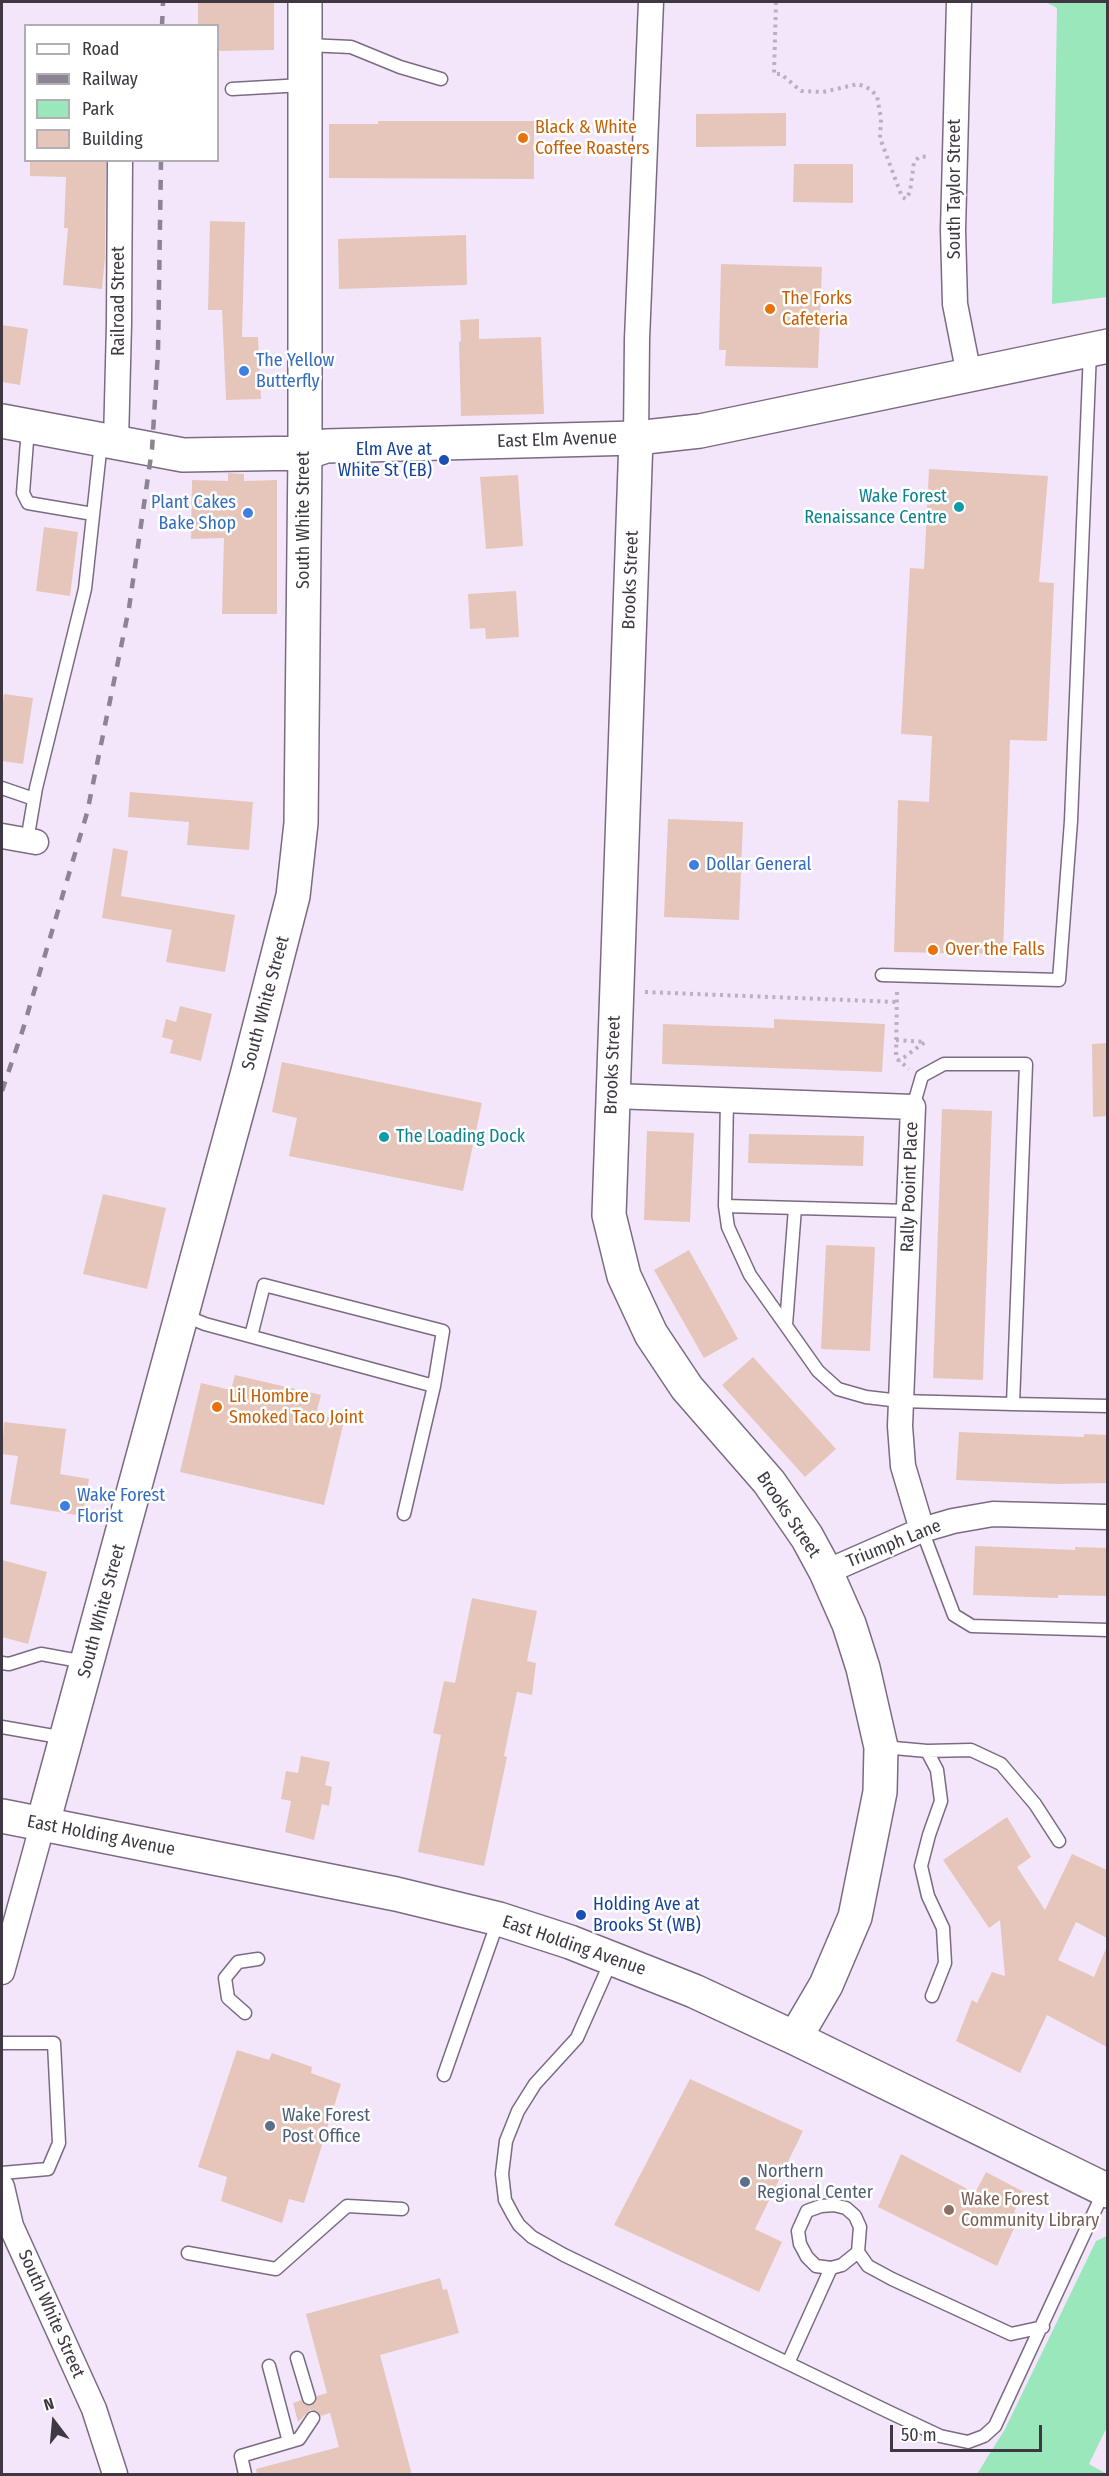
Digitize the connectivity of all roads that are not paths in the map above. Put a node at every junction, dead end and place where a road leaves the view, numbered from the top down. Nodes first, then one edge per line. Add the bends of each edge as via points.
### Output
1 (304, 2) edge
2 (651, 2) edge
3 (958, 2) edge
4 (304, 45) junction
5 (441, 79) dead end
6 (304, 85) junction
7 (232, 89) dead end
8 (120, 162) edge
9 (1099, 348) edge
10 (969, 375) junction
11 (15, 424) edge
12 (636, 438) junction
13 (109, 441) junction
14 (304, 453) junction
15 (93, 514) junction
16 (2, 788) edge
17 (34, 799) junction
18 (2, 836) edge
19 (32, 842) joint
20 (882, 975) dead end
21 (613, 1096) junction
22 (727, 1100) junction
23 (913, 1107) junction
24 (725, 1206) junction
25 (795, 1208) junction
26 (909, 1210) junction
27 (182, 1315) junction
28 (786, 1325) junction
29 (251, 1336) junction
30 (434, 1386) junction
31 (900, 1401) junction
32 (1013, 1404) junction
33 (1107, 1406) edge
34 (404, 1514) dead end
35 (1107, 1517) edge
36 (922, 1530) junction
37 (826, 1572) junction
38 (1107, 1630) edge
39 (2, 1663) edge
40 (87, 1663) junction
41 (2, 1727) edge
42 (67, 1738) junction
43 (881, 1747) junction
44 (927, 1751) junction
45 (2, 1816) edge
46 (43, 1823) junction
47 (1059, 1841) dead end
48 (499, 1919) junction
49 (612, 1958) junction
50 (258, 1959) dead end
51 (2, 1972) edge
52 (932, 1996) dead end
53 (245, 2013) dead end
54 (795, 2038) junction
55 (2, 2043) edge
56 (444, 2075) dead end
57 (2, 2174) edge
58 (2, 2187) edge
59 (1106, 2190) edge
60 (402, 2209) dead end
61 (858, 2252) junction
62 (188, 2253) dead end
63 (831, 2268) junction
64 (1043, 2327) junction
65 (297, 2358) dead end
66 (788, 2363) junction
67 (269, 2366) dead end
68 (309, 2398) dead end
69 (313, 2418) dead end
70 (289, 2442) junction
71 (115, 2475) edge
72 (244, 2475) edge

1 - 4 street, South White Street
2 - 12 street, Brooks Street
3 - 10 street, South Taylor Street via 955,304
4 - 5 lane via 351,46
4 - 6 street, South White Street
6 - 7 lane
6 - 14 street, South White Street
8 - 13 street, Railroad Street via 119,324
9 - 10 street, East Elm Avenue
9 - 20 lane via 1059,980
10 - 12 street, East Elm Avenue via 700,431
11 - 13 street, East Elm Avenue
11 - 15 lane via 23,494 28,503
12 - 14 street, East Elm Avenue via 326,446
12 - 21 street, Brooks Street
13 - 14 street, East Elm Avenue via 183,454
13 - 15 lane
14 - 27 street, South White Street via 301,823 293,896
15 - 17 lane via 85,589
16 - 17 lane
17 - 19 lane
18 - 19 street
21 - 22 street, Rally Pooint Place
21 - 37 street, Brooks Street via 609,1215 624,1276 651,1334 687,1388 769,1482
22 - 23 street, Rally Pooint Place
22 - 24 lane
23 - 26 street, Rally Pooint Place
23 - 32 lane via 922,1076 944,1064 1026,1064
24 - 25 lane
24 - 28 lane via 728,1227 750,1275
25 - 26 lane
25 - 28 lane
26 - 31 street, Rally Pooint Place
27 - 29 lane
27 - 40 street, South White Street
28 - 31 lane via 818,1371 838,1389
29 - 30 lane
29 - 30 lane via 264,1286 443,1331
30 - 34 lane
31 - 32 lane
31 - 36 street, Rally Pooint Place via 903,1466
32 - 33 lane
35 - 36 street, Triumph Lane via 993,1515
36 - 37 street, Triumph Lane
36 - 38 lane via 954,1615 972,1626
37 - 43 street, Brooks Street via 863,1668
39 - 40 lane via 41,1654
40 - 42 street, South White Street
41 - 42 lane
42 - 46 street, South White Street
43 - 44 lane
43 - 54 street, Brooks Street via 880,1792 855,1917 826,1985
44 - 47 lane via 971,1750 1001,1764 1035,1804
44 - 52 lane via 936,1770 941,1801 921,1866 928,1896 943,1928 945,1963
45 - 46 street, East Holding Avenue
46 - 48 street, East Holding Avenue via 396,1894
46 - 51 street, South White Street
48 - 49 street, East Holding Avenue
48 - 56 lane
49 - 54 street, East Holding Avenue
49 - 66 lane via 577,2038 535,2084 518,2111 506,2141 502,2174 506,2200 519,2225 545,2245
50 - 53 lane via 238,1962 225,1978 228,1998
54 - 59 street, East Holding Avenue
55 - 57 lane via 54,2043 59,2143 48,2169
58 - 71 street, South White Street via 11,2226 94,2409
59 - 64 lane
60 - 62 lane via 347,2206 276,2269
61 - 63 lane via 842,2265
61 - 63 lane via 860,2228 846,2208 820,2206 807,2211 798,2231 800,2244 816,2266
61 - 64 lane via 868,2266 892,2279 1011,2334
63 - 66 lane
64 - 66 lane via 995,2426 968,2442 940,2436
65 - 68 lane
67 - 70 lane
69 - 70 lane via 299,2439
70 - 72 lane via 241,2456

